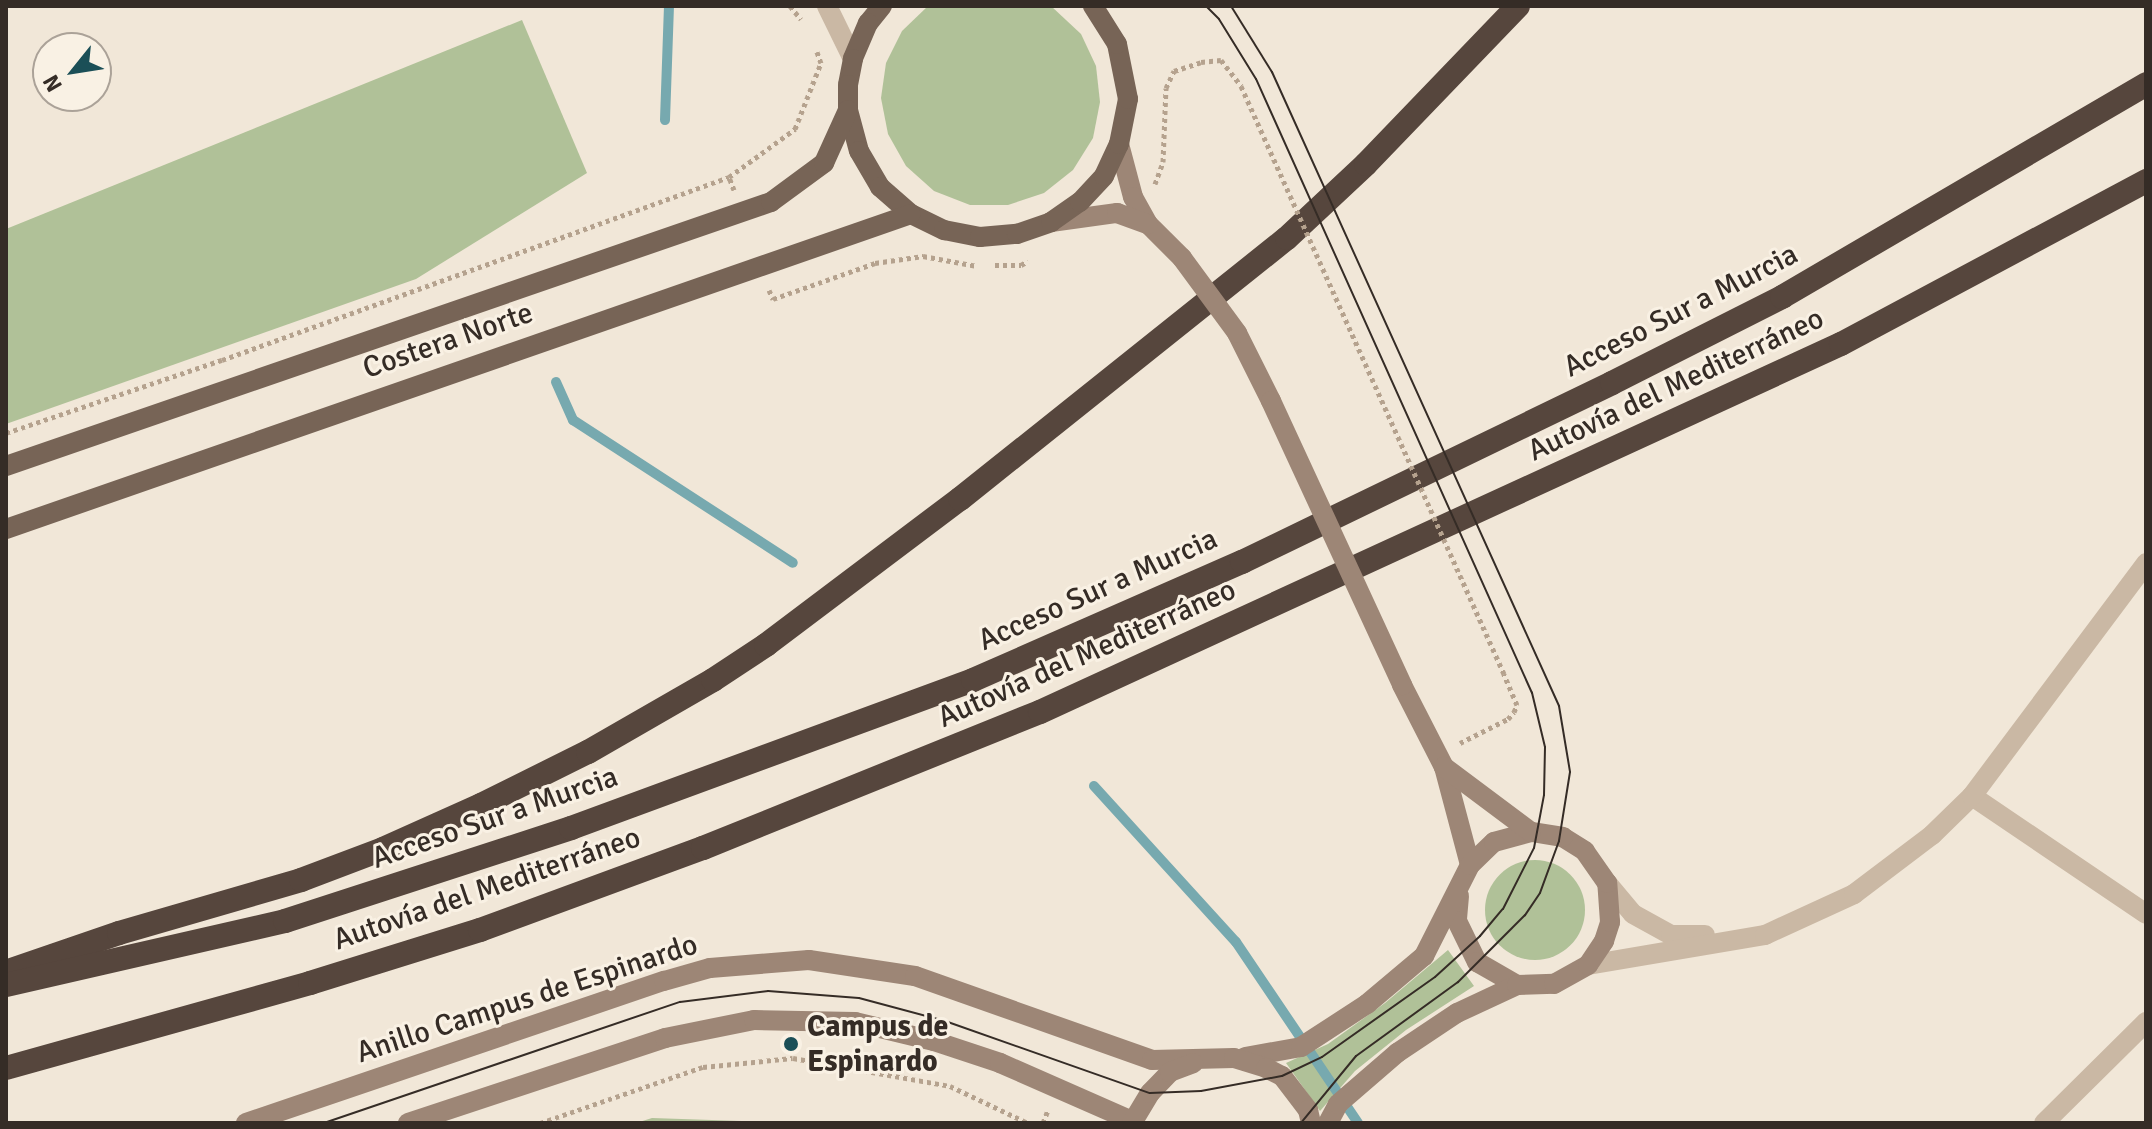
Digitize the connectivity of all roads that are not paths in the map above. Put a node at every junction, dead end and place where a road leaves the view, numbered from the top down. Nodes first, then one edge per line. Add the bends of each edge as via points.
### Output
1 (827, 6) edge
2 (882, 6) edge
3 (1093, 6) edge
4 (1518, 6) edge
5 (853, 59) junction
6 (2146, 84) edge
7 (848, 110) junction
8 (1119, 144) junction
9 (2146, 181) edge
10 (911, 214) junction
11 (1051, 222) junction
12 (1148, 224) junction
13 (6, 466) edge
14 (6, 529) edge
15 (2146, 563) edge
16 (1440, 761) junction
17 (1972, 796) junction
18 (1531, 832) junction
19 (1470, 865) junction
20 (1607, 883) junction
21 (1459, 886) junction
22 (2146, 914) edge
23 (1765, 935) junction
24 (1588, 965) junction
25 (6, 971) edge
26 (6, 985) edge
27 (1517, 985) junction
28 (2146, 1022) edge
29 (1234, 1058) junction
30 (1201, 1060) junction
31 (6, 1068) edge
32 (1132, 1122) edge
33 (246, 1123) edge
34 (408, 1123) edge
35 (1311, 1123) edge
36 (1328, 1123) edge
37 (2044, 1123) edge

1 - 5 street
2 - 5 main road, Costera Norte via 868,23
3 - 8 main road, Costera Norte via 1117,44 1125,71 1128,99
4 - 25 highway via 1287,238 960,499 713,680 588,752 383,849 301,880
5 - 7 main road, Costera Norte
6 - 26 highway, Acceso Sur a Murcia via 1782,297 1242,562 973,680 571,828 300,916
7 - 10 main road, Costera Norte via 859,151 880,187
7 - 13 main road, Costera Norte via 824,163 771,202
8 - 11 main road, Costera Norte via 1104,176
8 - 12 main road via 1133,197
9 - 31 highway, Autovía del Mediterráneo via 1841,344 1011,724 703,848 480,930
10 - 11 main road, Costera Norte via 944,230 980,237 1017,234
10 - 14 main road, Costera Norte
11 - 12 main road via 1117,213
12 - 16 main road, bridge via 1182,258 1237,333
15 - 17 street
16 - 18 main road
16 - 19 main road
17 - 22 street
17 - 23 street via 1932,835 1854,894
18 - 19 main road via 1494,842
18 - 20 main road via 1563,837 1585,851
19 - 21 main road
20 - 23 street via 1633,914 1671,935
20 - 24 main road via 1610,922
21 - 27 main road via 1457,921 1477,962
21 - 29 main road via 1424,956 1367,1004 1301,1047
23 - 24 street
24 - 27 main road via 1554,984
27 - 36 main road via 1457,1013 1397,1053 1338,1104
28 - 37 street
29 - 30 main road, Anillo Campus de Espinardo
29 - 35 main road, Anillo Campus de Espinardo via 1282,1076 1308,1110
30 - 32 main road, Anillo Campus de Espinardo via 1170,1072
30 - 33 main road, Anillo Campus de Espinardo via 1152,1060 915,976 809,960 710,968 664,981
32 - 34 main road, Anillo Campus de Espinardo via 1000,1063 934,1041 855,1022 754,1020 665,1038

